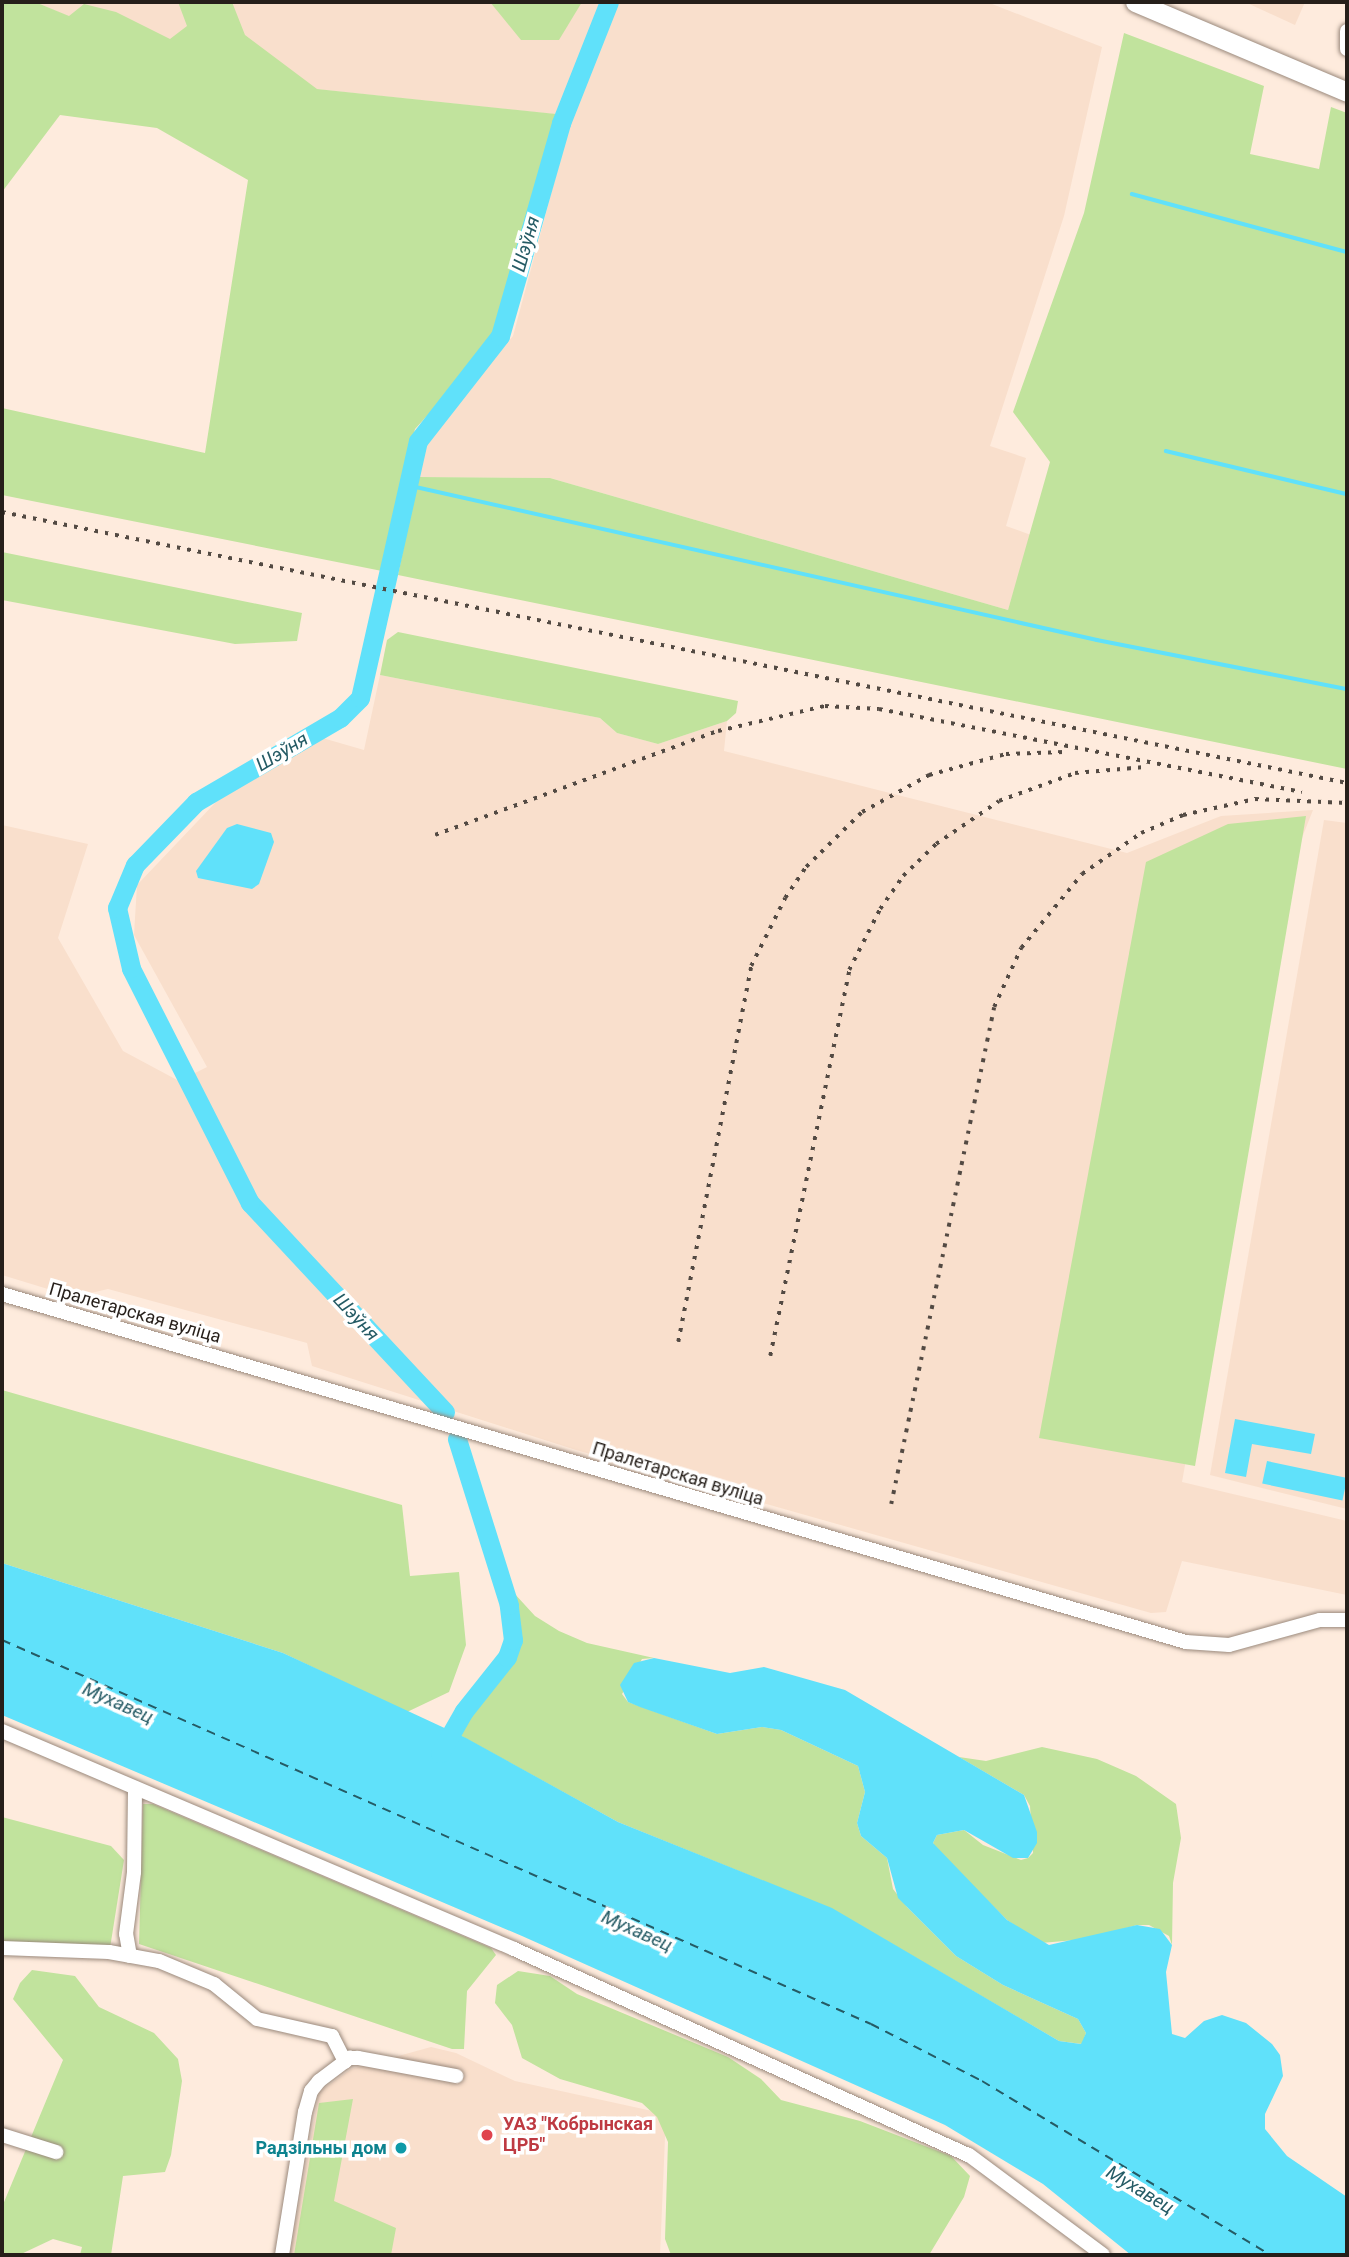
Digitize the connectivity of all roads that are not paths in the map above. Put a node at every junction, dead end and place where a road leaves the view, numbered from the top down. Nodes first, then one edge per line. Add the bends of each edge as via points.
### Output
1 (1135, 2) edge
2 (1347, 30) edge
3 (1347, 50) edge
4 (1347, 92) edge
5 (2, 1294) edge
6 (1347, 1620) edge
7 (2, 1731) edge
8 (135, 1788) junction
9 (2, 1948) edge
10 (130, 1956) junction
11 (345, 2062) junction
12 (456, 2077) dead end
13 (2, 2135) edge
14 (56, 2152) dead end
15 (282, 2255) edge
16 (1103, 2255) edge

1 - 4 main road
2 - 3 street
5 - 6 street, Пралетарская вуліца via 1186,1642 1229,1645 1320,1620
7 - 8 street
8 - 10 street via 134,1872 126,1934
8 - 16 street via 514,1949 969,2155
9 - 10 street
10 - 11 street via 159,1961 214,1984 257,2019 325,2033 340,2046
11 - 12 street via 358,2058
11 - 15 street via 311,2091
13 - 14 street

